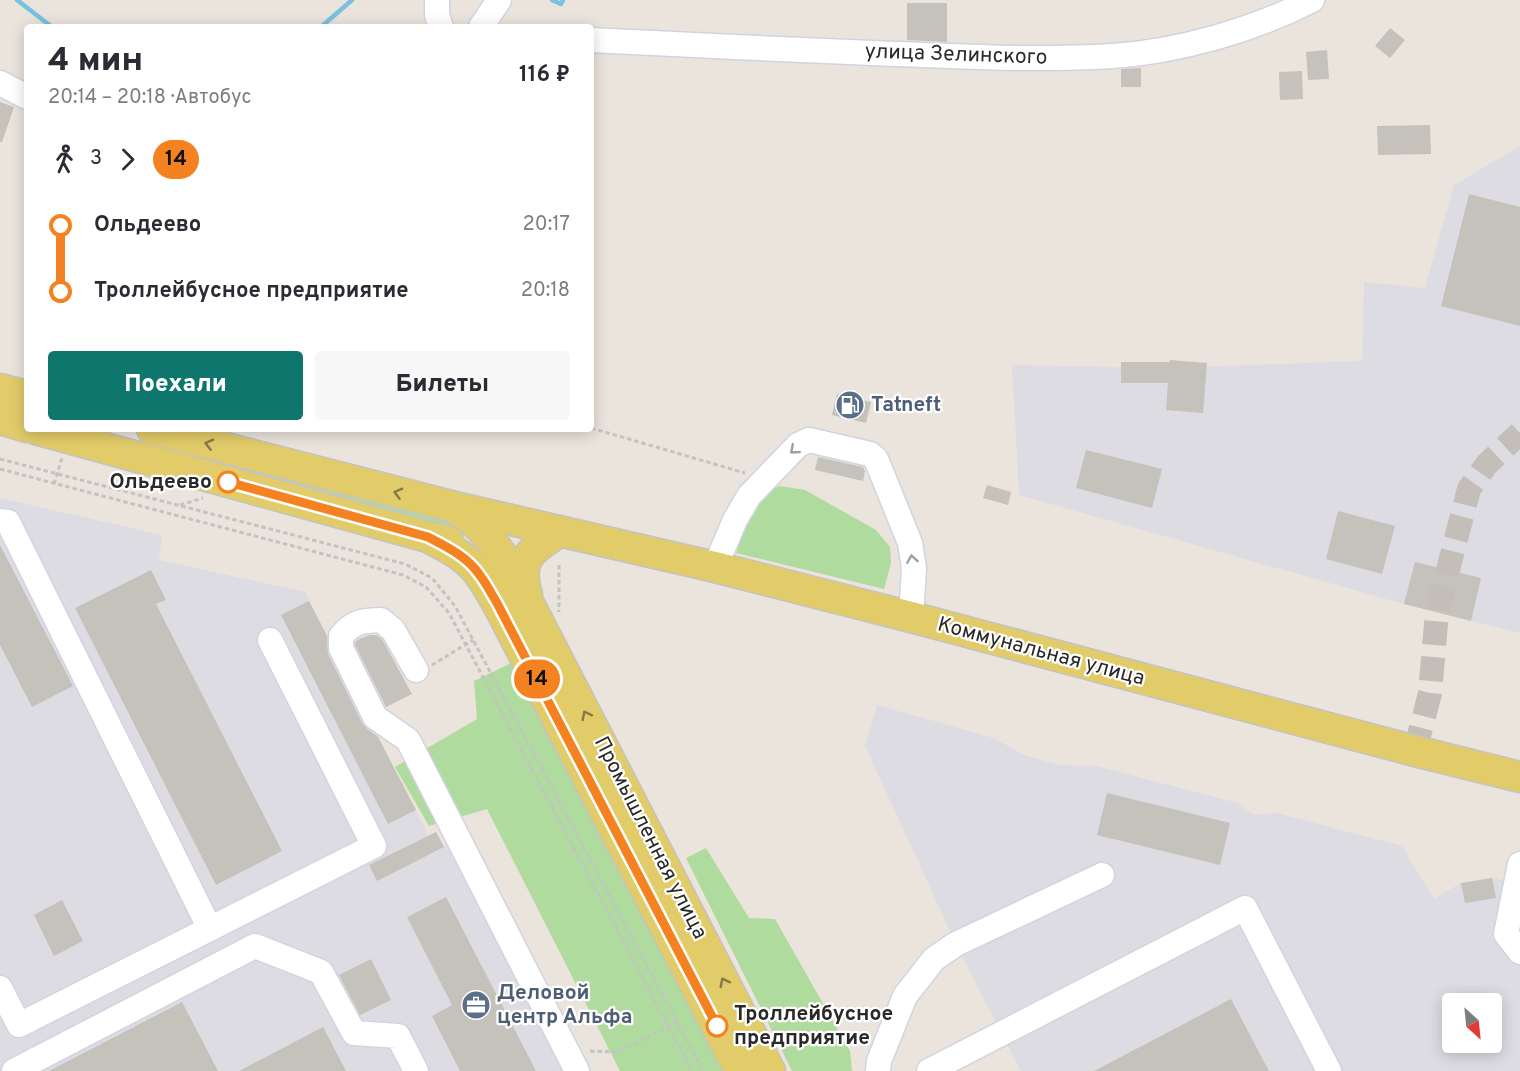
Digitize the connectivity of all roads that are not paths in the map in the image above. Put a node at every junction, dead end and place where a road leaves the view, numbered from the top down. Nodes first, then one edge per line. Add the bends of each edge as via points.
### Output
1 (437, 0) edge
2 (499, 0) edge
3 (1312, 0) edge
4 (440, 24) edge
5 (483, 24) edge
6 (594, 40) edge
7 (0, 82) edge
8 (24, 95) edge
9 (0, 389) edge
10 (24, 395) edge
11 (0, 419) edge
12 (24, 426) edge
13 (59, 432) edge
14 (164, 432) edge
15 (122, 440) edge
16 (455, 507) junction
17 (0, 521) edge
18 (560, 531) junction
19 (428, 537) junction
20 (495, 544) junction
21 (715, 567) junction
22 (480, 574) junction
23 (530, 606) junction
24 (911, 617) junction
25 (270, 640) dead end
26 (426, 667) road end
27 (1520, 777) edge
28 (1520, 864) edge
29 (1102, 875) dead end
30 (210, 929) junction
31 (1520, 952) edge
32 (0, 988) edge
33 (572, 1061) edge
34 (14, 1071) edge
35 (416, 1071) edge
36 (740, 1071) edge
37 (770, 1071) edge
38 (878, 1071) edge
39 (929, 1071) edge
40 (1329, 1071) edge

1 - 4 street
2 - 5 street
3 - 6 street, улица Зелинского via 1220,36 1169,49 1113,56 1009,59
7 - 8 street
9 - 10 main road
11 - 12 main road
13 - 15 main road, Промышленная улица
16 -> 14 main road, Промышленная улица
15 - 19 main road, Промышленная улица
16 - 18 main road, Промышленная улица
16 - 20 main road, Промышленная улица
17 - 30 street via 8,522
18 - 20 main road, Промышленная улица
18 - 21 main road, Коммунальная улица
18 - 23 main road, Промышленная улица via 527,558 524,572
19 - 20 main road, Промышленная улица
19 - 22 main road, Промышленная улица via 452,550
20 - 22 main road via 481,555
20 - 23 main road, Промышленная улица
21 - 24 main road, Коммунальная улица
24 -> 21 street via 914,568 910,543 876,459 870,454 808,440 798,445 749,496
22 - 36 main road, Промышленная улица
37 -> 23 main road, Промышленная улица
24 - 27 main road, Коммунальная улица
25 - 30 street via 374,846
26 - 33 street via 381,620 350,626 341,636 341,648 375,717 408,740
28 - 31 street via 1506,934
29 - 38 street via 956,944 934,959 906,996
30 - 32 street via 19,1025
34 - 35 street via 255,946 321,972 354,1033 398,1036
39 - 40 street via 1245,908

